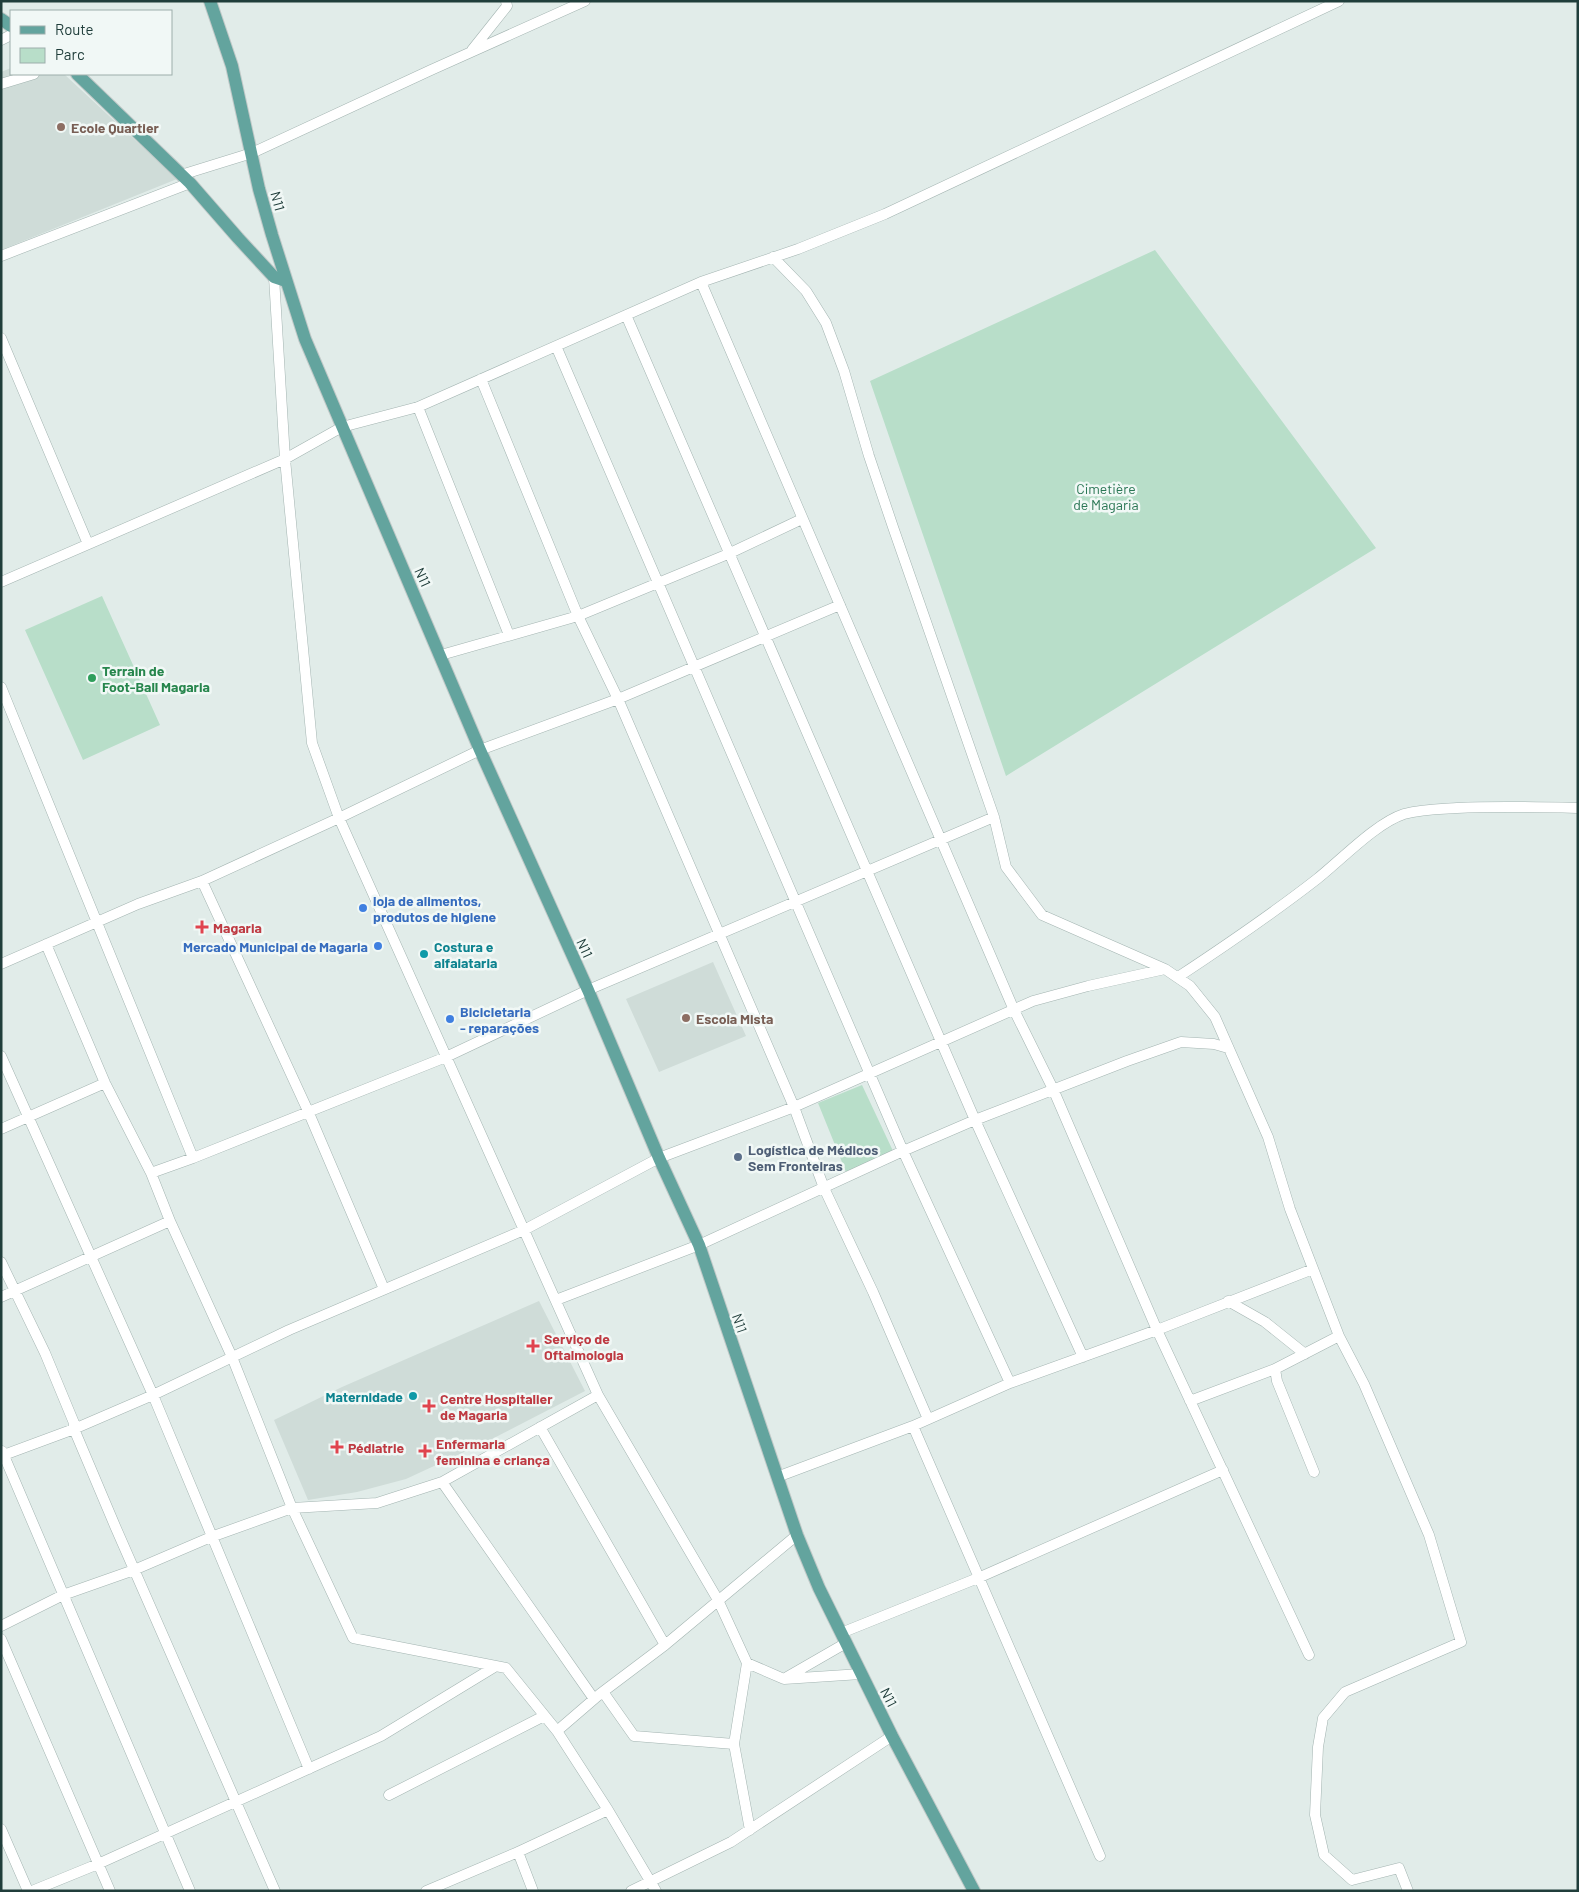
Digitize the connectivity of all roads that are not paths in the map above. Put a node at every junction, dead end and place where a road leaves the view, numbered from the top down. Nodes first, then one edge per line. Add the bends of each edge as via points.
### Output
1 (210, 1) edge
2 (506, 1) edge
3 (585, 1) edge
4 (1339, 1) edge
5 (470, 52) junction
6 (31, 75) edge
7 (78, 75) edge
8 (1, 84) edge
9 (252, 153) junction
10 (186, 179) junction
11 (1, 256) edge
12 (773, 257) junction
13 (280, 279) junction
14 (701, 282) junction
15 (626, 316) junction
16 (1, 338) edge
17 (556, 346) junction
18 (481, 379) junction
19 (418, 407) junction
20 (342, 427) junction
21 (284, 459) junction
22 (802, 519) junction
23 (88, 544) junction
24 (728, 554) junction
25 (1, 582) edge
26 (658, 582) junction
27 (840, 605) junction
28 (578, 616) junction
29 (509, 635) junction
30 (765, 636) junction
31 (441, 655) junction
32 (694, 667) junction
33 (1, 687) edge
34 (618, 699) junction
35 (480, 750) junction
36 (1578, 808) edge
37 (994, 817) junction
38 (339, 818) junction
39 (941, 840) junction
40 (867, 872) junction
41 (202, 881) junction
42 (796, 902) junction
43 (96, 922) junction
44 (720, 935) junction
45 (46, 944) junction
46 (1, 964) edge
47 (1165, 969) junction
48 (1178, 977) junction
49 (588, 990) junction
50 (1014, 1010) junction
51 (941, 1042) junction
52 (1228, 1048) junction
53 (1, 1056) edge
54 (446, 1057) junction
55 (869, 1074) junction
56 (105, 1083) junction
57 (1053, 1089) junction
58 (794, 1107) junction
59 (308, 1111) junction
60 (28, 1117) junction
61 (975, 1120) junction
62 (1, 1129) edge
63 (903, 1151) junction
64 (193, 1158) junction
65 (659, 1158) junction
66 (151, 1173) junction
67 (824, 1188) junction
68 (170, 1221) junction
69 (524, 1230) junction
70 (699, 1246) junction
71 (91, 1257) junction
72 (1, 1262) edge
73 (1313, 1268) junction
74 (384, 1289) junction
75 (16, 1291) junction
76 (1, 1297) edge
77 (556, 1300) junction
78 (1228, 1301) junction
79 (1158, 1330) junction
80 (1339, 1336) junction
81 (1305, 1354) junction
82 (232, 1357) junction
83 (1083, 1357) junction
84 (1275, 1369) junction
85 (1010, 1383) junction
86 (152, 1395) junction
87 (598, 1395) junction
88 (1190, 1400) junction
89 (928, 1420) junction
90 (913, 1426) junction
91 (540, 1427) junction
92 (74, 1429) junction
93 (2, 1454) edge
94 (1223, 1470) junction
95 (1314, 1472) dead end
96 (777, 1477) junction
97 (442, 1482) junction
98 (292, 1508) junction
99 (797, 1535) junction
100 (211, 1537) junction
101 (134, 1570) junction
102 (978, 1578) junction
103 (63, 1595) junction
104 (718, 1600) junction
105 (1, 1626) edge
106 (843, 1638) junction
107 (1, 1639) edge
108 (665, 1645) junction
109 (1309, 1655) dead end
110 (747, 1663) junction
111 (496, 1666) junction
112 (861, 1674) junction
113 (784, 1679) junction
114 (603, 1692) junction
115 (594, 1700) junction
116 (544, 1716) junction
117 (557, 1731) junction
118 (892, 1736) junction
119 (734, 1744) junction
120 (309, 1769) junction
121 (389, 1795) dead end
122 (236, 1802) junction
123 (608, 1810) junction
124 (1, 1829) edge
125 (750, 1830) junction
126 (164, 1834) junction
127 (518, 1852) junction
128 (1100, 1856) dead end
129 (98, 1864) junction
130 (654, 1886) edge
131 (28, 1891) edge
132 (32, 1891) edge
133 (110, 1891) edge
134 (190, 1891) edge
135 (275, 1891) edge
136 (426, 1891) edge
137 (534, 1891) edge
138 (631, 1891) edge
139 (974, 1891) edge
140 (1408, 1891) edge

1 - 9 main road, N11 via 232,66
2 - 5 street via 507,6
3 - 5 street
4 - 12 street via 885,214
5 - 9 street
6 - 8 street
7 - 10 main road
9 - 10 street
9 - 13 main road, N11
10 - 11 street
10 - 13 main road via 238,238
12 - 14 street
12 - 37 street via 806,291 826,323
13 - 20 main road, N11
13 - 21 street
14 - 15 street
14 - 22 street
15 - 17 street
15 - 24 street
16 - 23 street
17 - 18 street
17 - 26 street
18 - 19 street
18 - 28 street
19 - 20 street
19 - 29 street
20 - 21 street
20 - 31 main road, N11
21 - 23 street
21 - 38 street via 312,743
22 - 24 street
22 - 27 street
23 - 25 street
24 - 26 street
24 - 30 street
26 - 28 street
26 - 32 street
27 - 30 street
27 - 39 street
28 - 29 street
28 - 34 street
29 - 31 street
30 - 32 street
30 - 40 street
31 - 35 main road, N11
32 - 34 street
32 - 42 street
33 - 43 street
34 - 35 street
34 - 44 street
35 - 38 street
35 - 49 main road, N11
36 - 48 street via 1484,806 1402,814 1371,834 1261,921
37 - 39 street
37 - 47 street via 1006,867 1042,915
38 - 41 street
38 - 54 street
39 - 40 street
39 - 50 street
40 - 42 street
40 - 51 street
41 - 43 street
41 - 59 street
42 - 44 street
42 - 55 street
43 - 45 street
43 - 64 street
44 - 49 street
44 - 58 street
45 - 46 street
45 - 56 street
47 - 48 street
47 - 50 street via 1088,986
48 - 52 street via 1190,986 1215,1018
49 - 54 street
49 - 65 main road, N11
50 - 51 street
50 - 57 street
51 - 55 street
51 - 61 street
52 - 57 street via 1180,1042
52 - 73 street via 1268,1137 1290,1209
53 - 60 street
54 - 59 street
54 - 69 street
55 - 58 street
55 - 63 street
56 - 60 street
56 - 66 street
57 - 61 street
57 - 79 street
58 - 65 street
58 - 67 street
59 - 64 street
59 - 74 street
60 - 62 street
60 - 71 street
61 - 63 street
61 - 83 street
63 - 67 street
63 - 85 street
64 - 66 street
65 - 69 street
65 - 70 main road, N11
66 - 68 street
67 - 70 street
67 - 89 street
68 - 71 street
68 - 82 street
69 - 74 street
69 - 77 street
70 - 77 street
70 - 96 main road, N11
71 - 75 street
71 - 86 street
72 - 75 street
73 - 78 street
73 - 80 street
74 - 82 street
75 - 76 street
75 - 92 street via 46,1353
77 - 87 street
78 - 79 street
78 - 81 street via 1265,1322
79 - 83 street
79 - 88 street
80 - 81 street
80 - 140 street via 1364,1384 1429,1535 1461,1642 1345,1692 1323,1718 1318,1747 1315,1816 1324,1855 1352,1880 1399,1868
81 - 84 street
82 - 86 street
82 - 98 street
83 - 85 street
84 - 88 street
84 - 95 street
85 - 89 street
86 - 92 street
86 - 100 street
87 - 91 street
87 - 104 street
88 - 94 street
89 - 90 street
90 - 96 street
90 - 102 street
91 - 97 street
91 - 108 street
92 - 93 street
92 - 101 street
93 - 103 street
94 - 102 street
94 - 109 street
96 - 99 main road, N11
97 - 98 street via 377,1503
97 - 115 street
98 - 100 street
98 - 111 street via 353,1638
99 - 104 street
99 - 106 main road, N11
100 - 101 street
100 - 120 street
101 - 103 street
101 - 122 street
102 - 106 street
102 - 128 street
103 - 105 street
103 - 126 street
104 - 108 street
104 - 110 street
106 - 112 main road, N11
106 - 113 street
107 - 129 street
108 - 114 street
110 - 113 street
110 - 119 street
111 - 116 street via 506,1668
111 - 120 street via 382,1736
112 - 113 street
112 - 118 main road, N11
114 - 115 street
114 - 119 street via 634,1736
115 - 117 street
116 - 117 street
116 - 121 street
117 - 123 street
118 - 125 street
118 - 139 main road, N11
119 - 125 street
120 - 122 street
122 - 126 street
122 - 135 street
123 - 127 street
123 - 130 street
124 - 131 street
125 - 130 street
126 - 129 street
126 - 134 street
127 - 136 street
127 - 137 street
129 - 132 street
129 - 133 street
130 - 138 street

